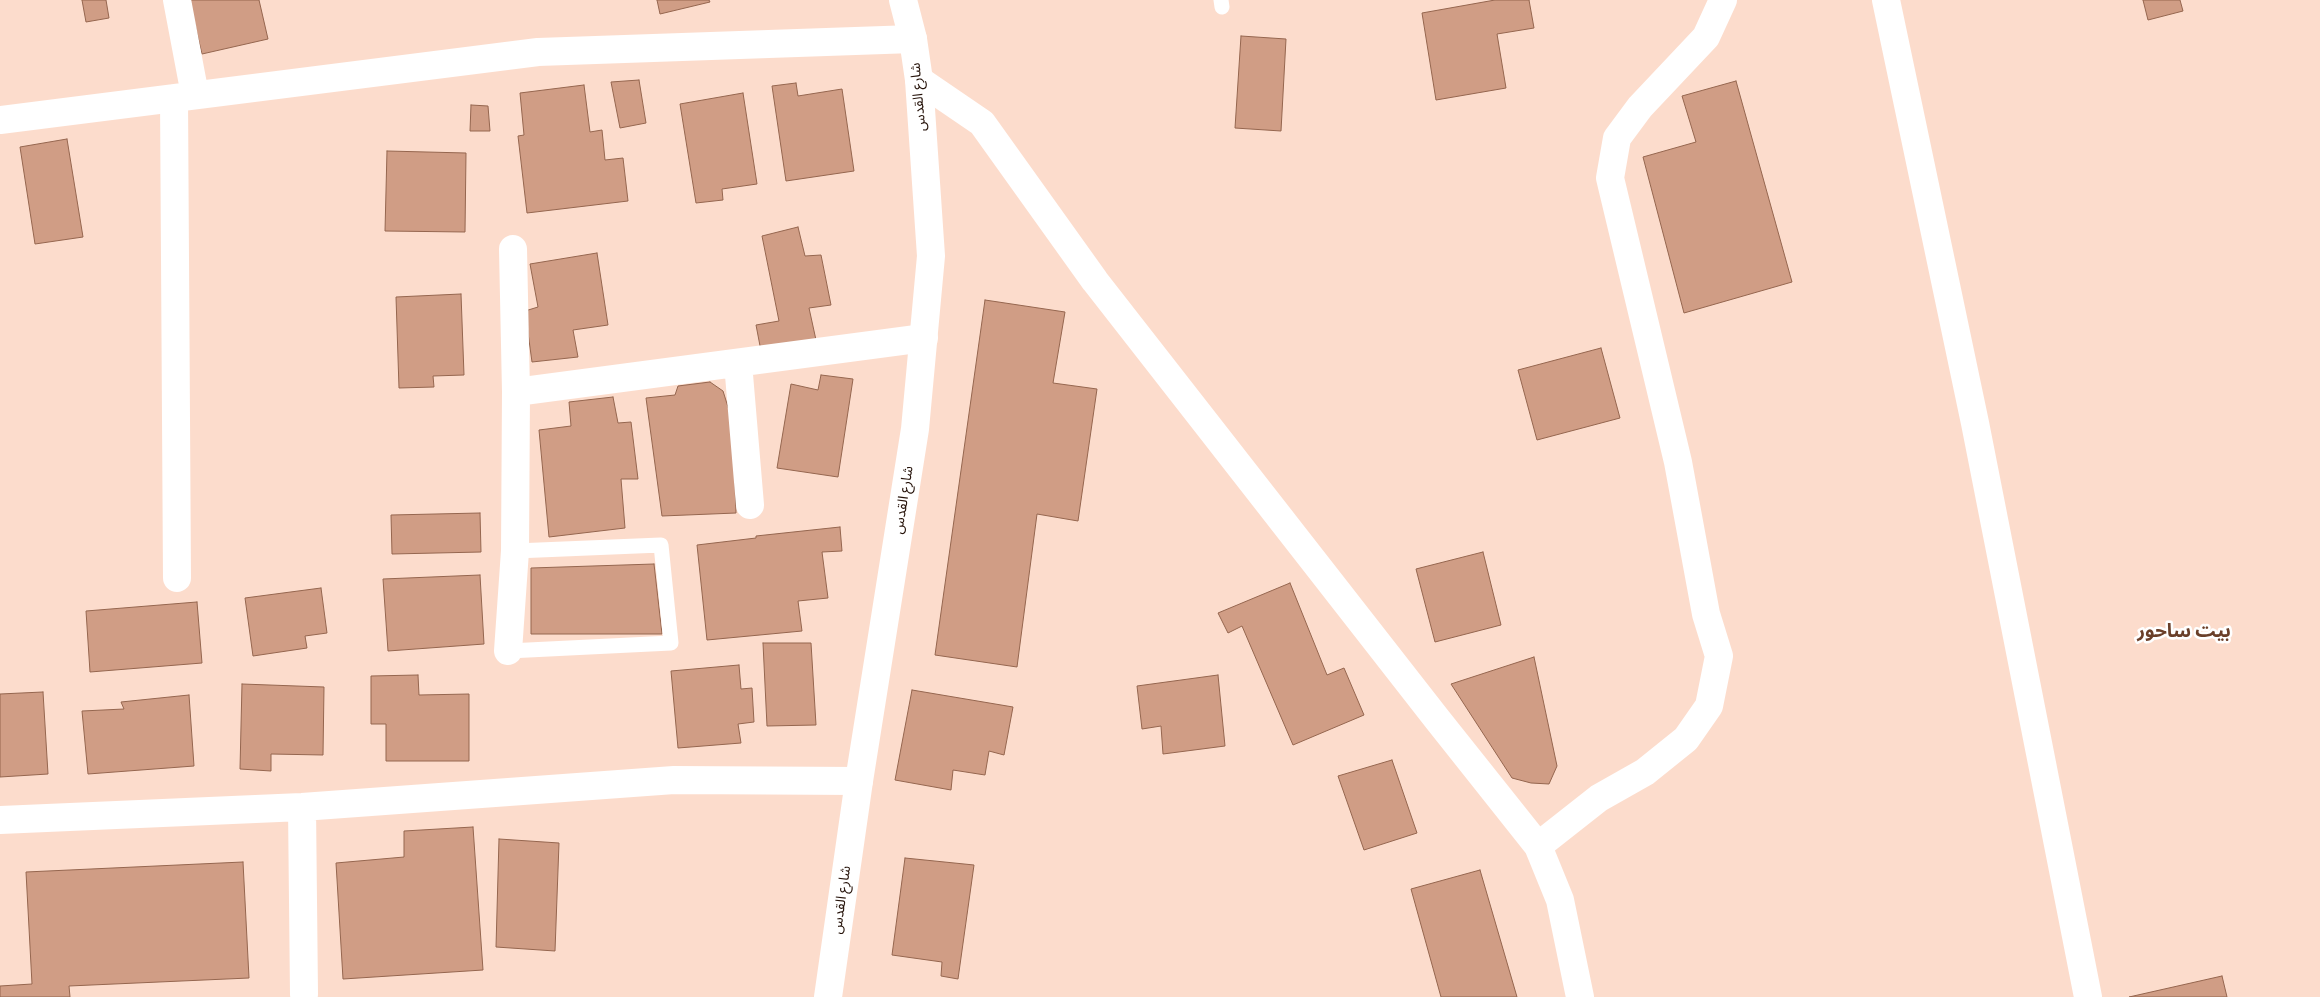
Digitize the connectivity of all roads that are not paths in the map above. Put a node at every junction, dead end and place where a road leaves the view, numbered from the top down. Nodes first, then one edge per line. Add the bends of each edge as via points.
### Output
1 (177, 0) edge
2 (903, 0) edge
3 (1723, 0) edge
4 (1886, 0) edge
5 (913, 39) junction
6 (919, 80) junction
7 (185, 96) junction
8 (0, 120) edge
9 (513, 248) dead end
10 (924, 338) junction
11 (738, 363) junction
12 (516, 392) junction
13 (750, 505) dead end
14 (515, 551) junction
15 (176, 578) dead end
16 (508, 651) joint
17 (859, 781) junction
18 (302, 807) junction
19 (0, 820) edge
20 (1538, 846) junction
21 (304, 994) dead end
22 (828, 997) edge
23 (1580, 997) edge
24 (2088, 997) edge

1 - 7 street
2 - 5 street, شارع القدس
3 - 20 street via 1706,37 1640,107 1617,138 1610,178 1678,462 1706,614 1719,656 1709,706 1686,739 1645,772 1598,798
4 - 24 street
5 - 6 street, شارع القدس
5 - 7 street via 538,52
6 - 10 street, شارع القدس via 931,256
6 - 20 street via 982,123 1096,281
7 - 8 street
7 - 15 street
9 - 12 street
10 - 11 street
10 - 17 street, شارع القدس via 915,429
11 - 12 street
11 - 13 street
12 - 14 street
14 - 16 street
14 - 16 lane via 661,545 670,643
17 - 18 street via 674,780
17 - 22 street, شارع القدس
18 - 19 street
18 - 21 street
20 - 23 street via 1560,900

